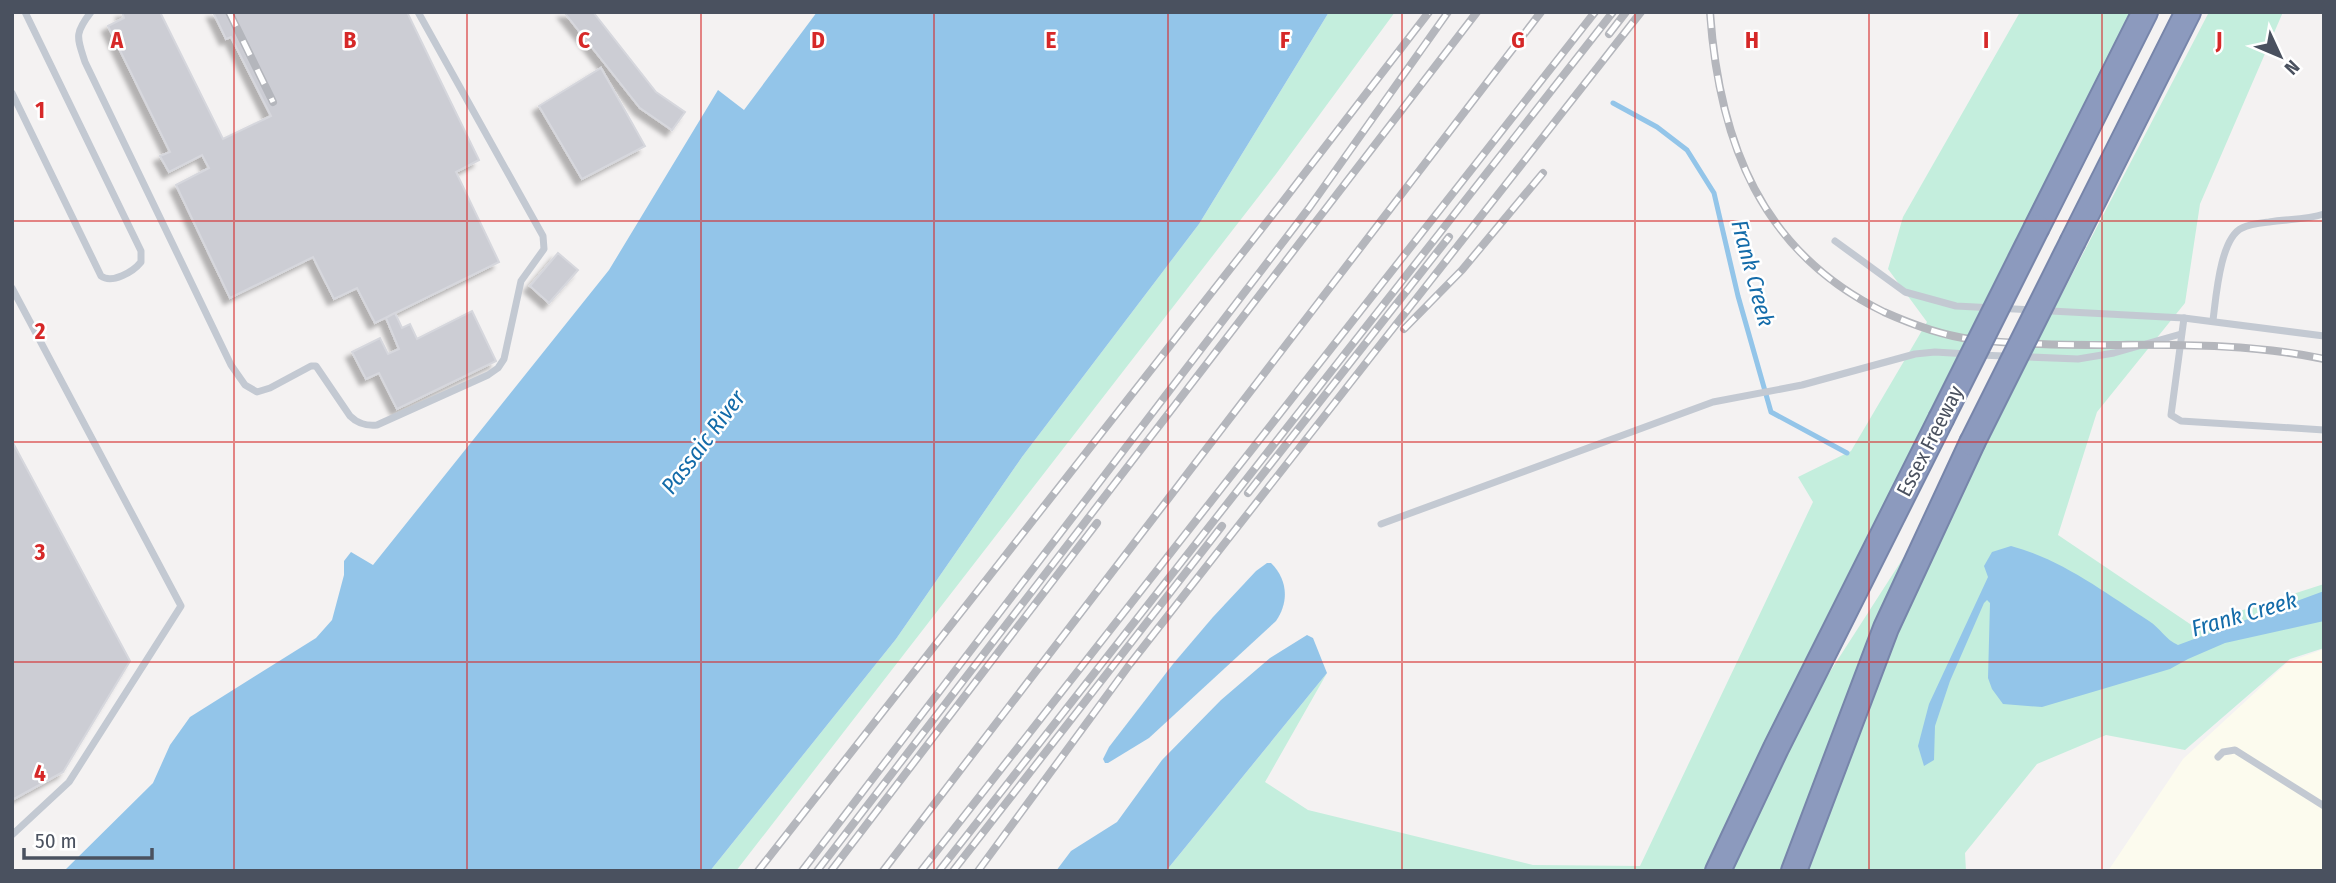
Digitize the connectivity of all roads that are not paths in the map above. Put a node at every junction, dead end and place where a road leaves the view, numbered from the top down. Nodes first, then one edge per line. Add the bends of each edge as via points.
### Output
1 (25, 12) edge
2 (91, 12) edge
3 (418, 12) edge
4 (2145, 12) edge
5 (2188, 12) edge
6 (12, 93) edge
7 (2324, 214) edge
8 (1835, 241) dead end
9 (12, 288) edge
10 (2184, 318) junction
11 (2213, 320) junction
12 (2181, 334) junction
13 (2324, 337) edge
14 (2324, 430) edge
15 (1381, 524) dead end
16 (2218, 757) dead end
17 (2324, 806) edge
18 (12, 835) edge
19 (1718, 871) edge
20 (1794, 871) edge

1 - 6 lane via 141,251 137,267 111,280 101,276
2 - 3 lane via 78,28 85,62 231,365 245,385 257,392 316,366 356,422 377,425 498,368 504,359 521,281 544,249 543,236
4 - 19 highway, Essex Freeway, bridge
5 - 20 highway, Essex Freeway, bridge via 1972,443 1886,628
7 - 11 lane via 2240,228 2224,258
8 - 10 lane via 1905,292 1956,306
9 - 18 lane via 181,606 69,782
10 - 11 lane
10 - 12 lane
11 - 13 lane
12 - 14 lane via 2171,415 2180,421
12 - 15 lane via 2078,359 1935,352 1891,359 1801,385 1713,402
16 - 17 lane via 2235,750

